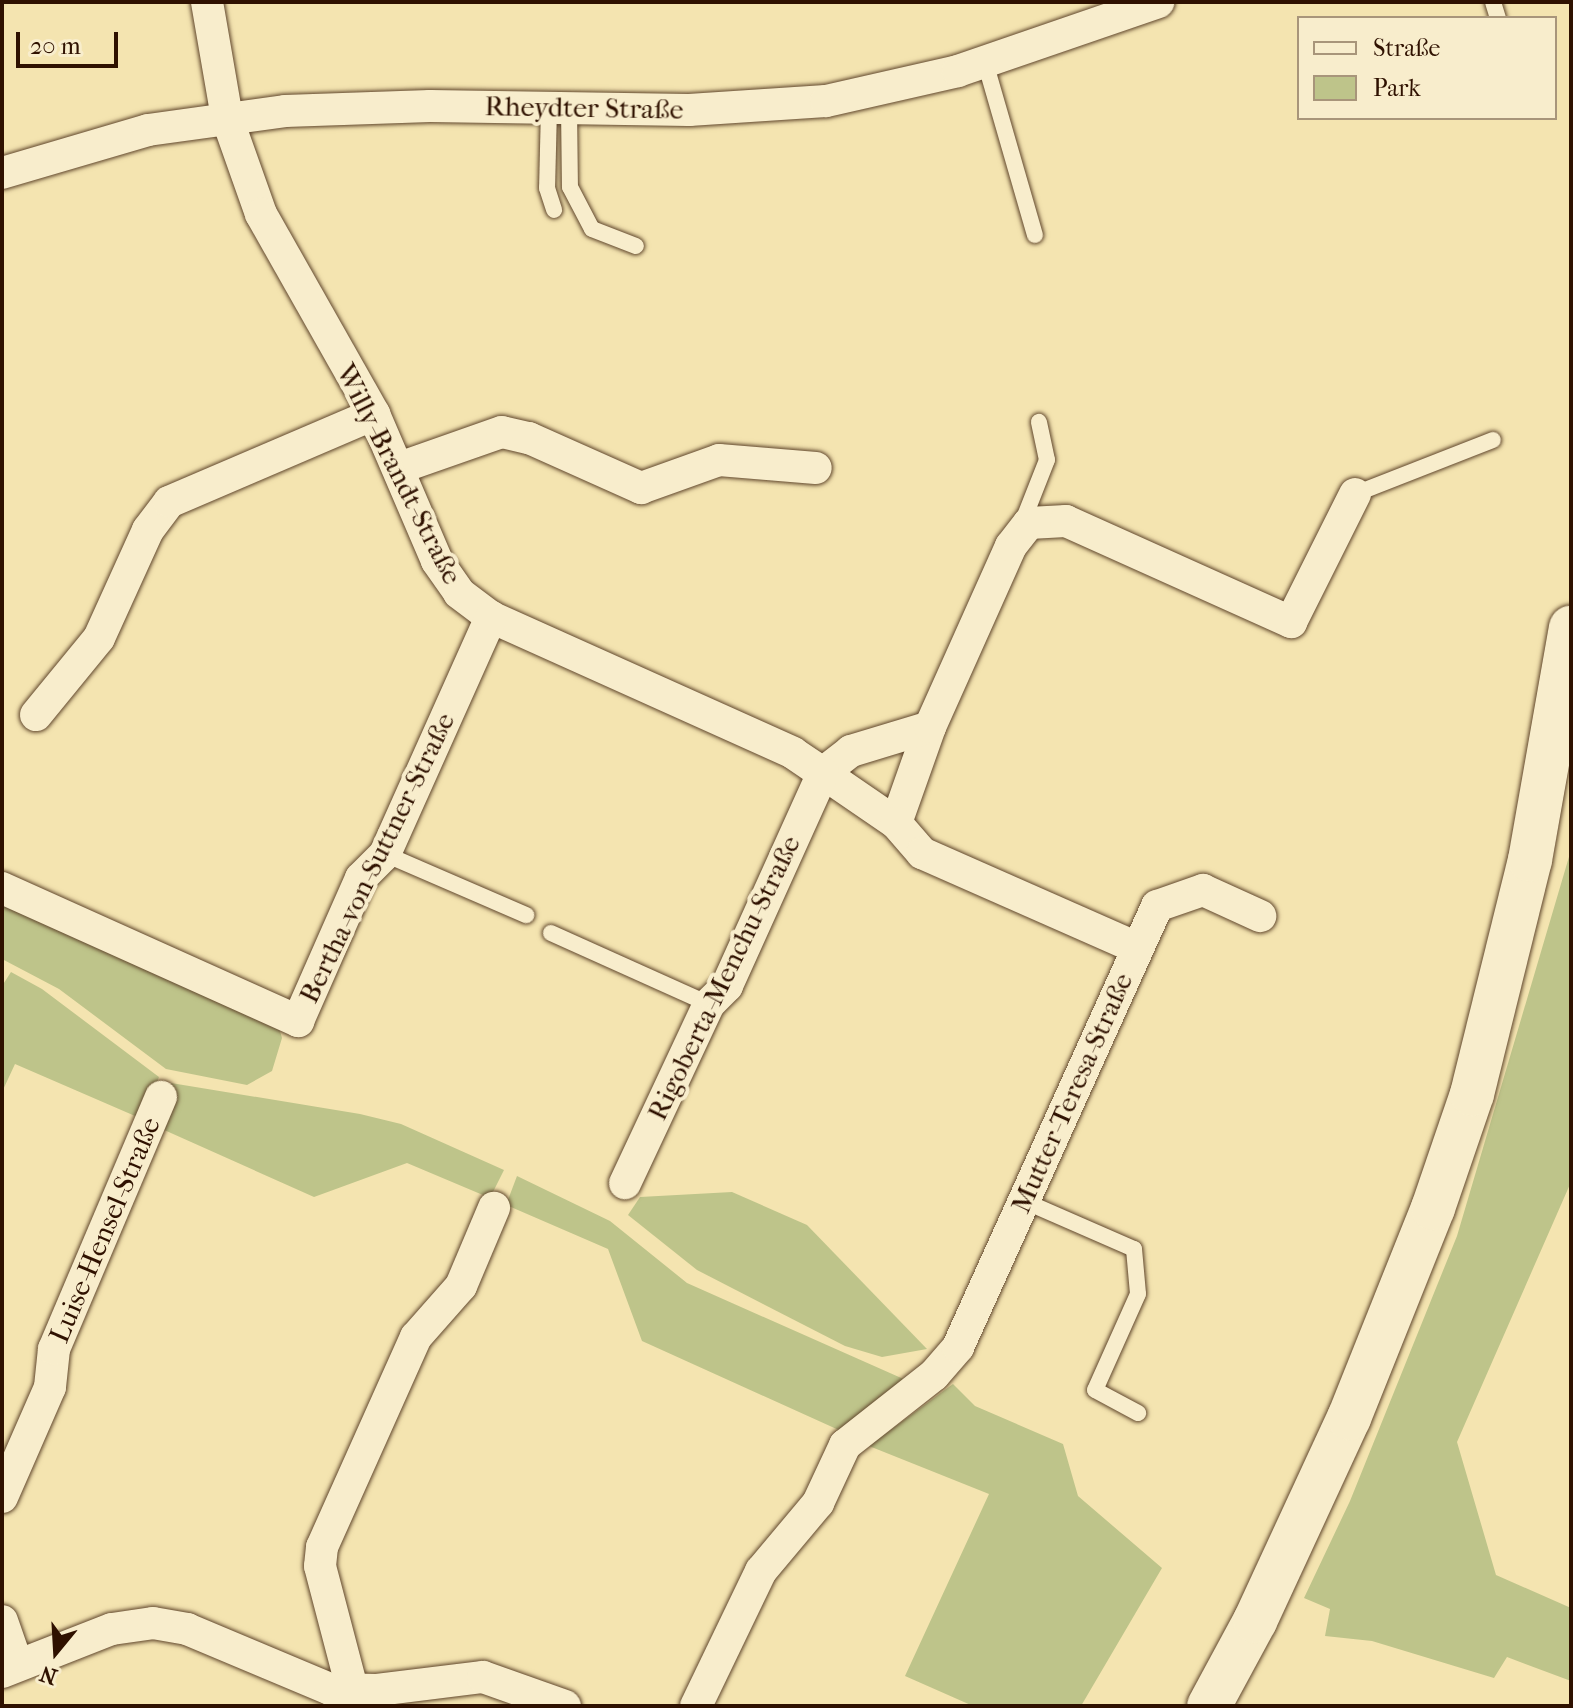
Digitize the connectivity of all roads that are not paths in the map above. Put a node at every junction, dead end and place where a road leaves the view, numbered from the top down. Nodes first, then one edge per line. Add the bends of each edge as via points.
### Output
1 (207, 2) edge
2 (1158, 2) edge
3 (1106, 11) edge
4 (985, 62) junction
5 (559, 108) junction
6 (227, 118) junction
7 (2, 173) edge
8 (554, 210) dead end
9 (1035, 235) dead end
10 (636, 246) dead end
11 (374, 414) junction
12 (1039, 422) dead end
13 (1493, 440) dead end
14 (399, 468) junction
15 (816, 468) dead end
16 (1355, 494) joint
17 (1017, 535) junction
18 (491, 617) junction
19 (1571, 628) edge
20 (36, 715) dead end
21 (930, 727) junction
22 (823, 773) junction
23 (896, 823) junction
24 (385, 854) junction
25 (2, 888) edge
26 (526, 915) dead end
27 (1260, 916) dead end
28 (551, 933) dead end
29 (1137, 948) junction
30 (709, 1004) junction
31 (161, 1097) dead end
32 (625, 1183) dead end
33 (1024, 1201) junction
34 (494, 1208) dead end
35 (1138, 1413) dead end
36 (2, 1497) edge
37 (2, 1621) edge
38 (9, 1668) edge
39 (367, 1696) edge
40 (565, 1706) edge
41 (696, 1706) edge
42 (1209, 1706) edge

1 - 6 street, Willy-Brandt-Straße
2 - 3 street, Rheydter Straße
3 - 4 street, Rheydter Straße
4 - 5 street, Rheydter Straße via 891,88 803,104 701,110
4 - 9 lane
5 - 6 street, Rheydter Straße via 338,107
5 - 8 lane via 547,188
5 - 10 lane via 570,187 592,229
6 - 7 street, Rheydter Straße via 118,137
6 - 11 street, Willy-Brandt-Straße via 270,233
11 - 14 street, Willy-Brandt-Straße
11 - 20 street via 187,490 164,507 99,638
12 - 17 lane via 1047,460
13 - 16 lane
14 - 15 street via 496,432 529,438 641,488 719,460
14 - 18 street, Willy-Brandt-Straße via 442,571 466,600
16 - 17 street via 1291,622 1066,521 1034,520
17 - 21 street
18 - 22 street, Willy-Brandt-Straße via 793,753
18 - 24 street, Bertha-von-Suttner-Straße
19 - 42 main road via 1530,860 1488,1039 1462,1122 1349,1418 1255,1621
21 - 22 street via 851,751
21 - 23 street
22 - 23 street, Willy-Brandt-Straße
22 - 30 street, Rigoberta-Menchu-Straße via 727,986
23 - 29 street, Willy-Brandt-Straße via 922,853
24 - 25 street, Bertha-von-Suttner-Straße via 361,878 298,1021
24 - 26 lane
27 - 29 street, Mutter-Teresa-Straße via 1203,890 1157,906
28 - 30 lane
29 - 33 street, Mutter-Teresa-Straße
30 - 32 street, Rigoberta-Menchu-Straße
31 - 36 street, Luise-Hensel-Straße via 54,1349 50,1387
33 - 35 lane via 1134,1249 1138,1294 1095,1390
33 - 41 street, Mutter-Teresa-Straße via 962,1340 934,1375 845,1445 818,1503 761,1571
34 - 39 street via 461,1286 416,1337 322,1547 320,1566
37 - 38 street
38 - 39 street via 121,1626 153,1623 199,1634 319,1686
39 - 40 street via 483,1677

